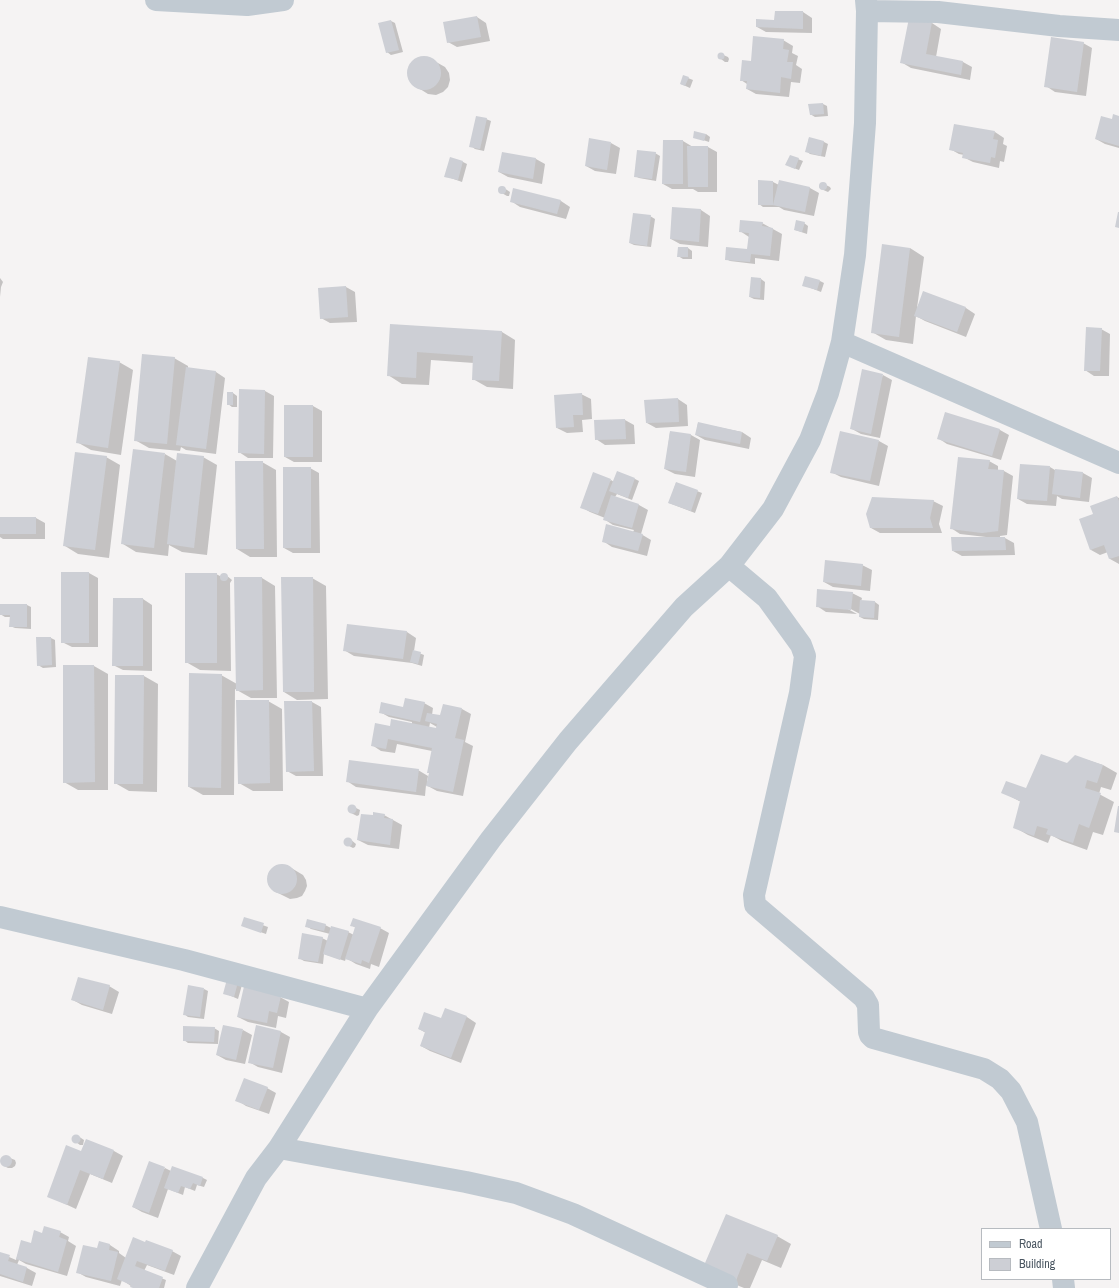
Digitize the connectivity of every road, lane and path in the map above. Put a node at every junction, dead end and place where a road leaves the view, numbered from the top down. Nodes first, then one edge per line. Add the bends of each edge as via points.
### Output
1 (156, 0) edge
2 (283, 0) edge
3 (867, 5) edge
4 (1119, 30) edge
5 (842, 342) junction
6 (1119, 463) edge
7 (729, 566) junction
8 (0, 917) edge
9 (367, 1008) junction
10 (279, 1148) junction
11 (1051, 1228) edge
12 (727, 1285) dead end
13 (197, 1288) edge

1 - 2 street via 247,5
3 - 4 street
3 - 5 street via 865,123 856,239
5 - 6 street
5 - 7 street via 828,393 810,440 772,509
7 - 9 street via 684,607 568,741 491,839
7 - 11 street via 767,598 801,646 805,656 800,693 754,895 755,905 864,998 868,1005 869,1032 873,1038 984,1069 1000,1079 1011,1091 1027,1122
8 - 9 street via 184,960
9 - 10 street
10 - 12 street via 516,1193 573,1214
10 - 13 street via 256,1178

